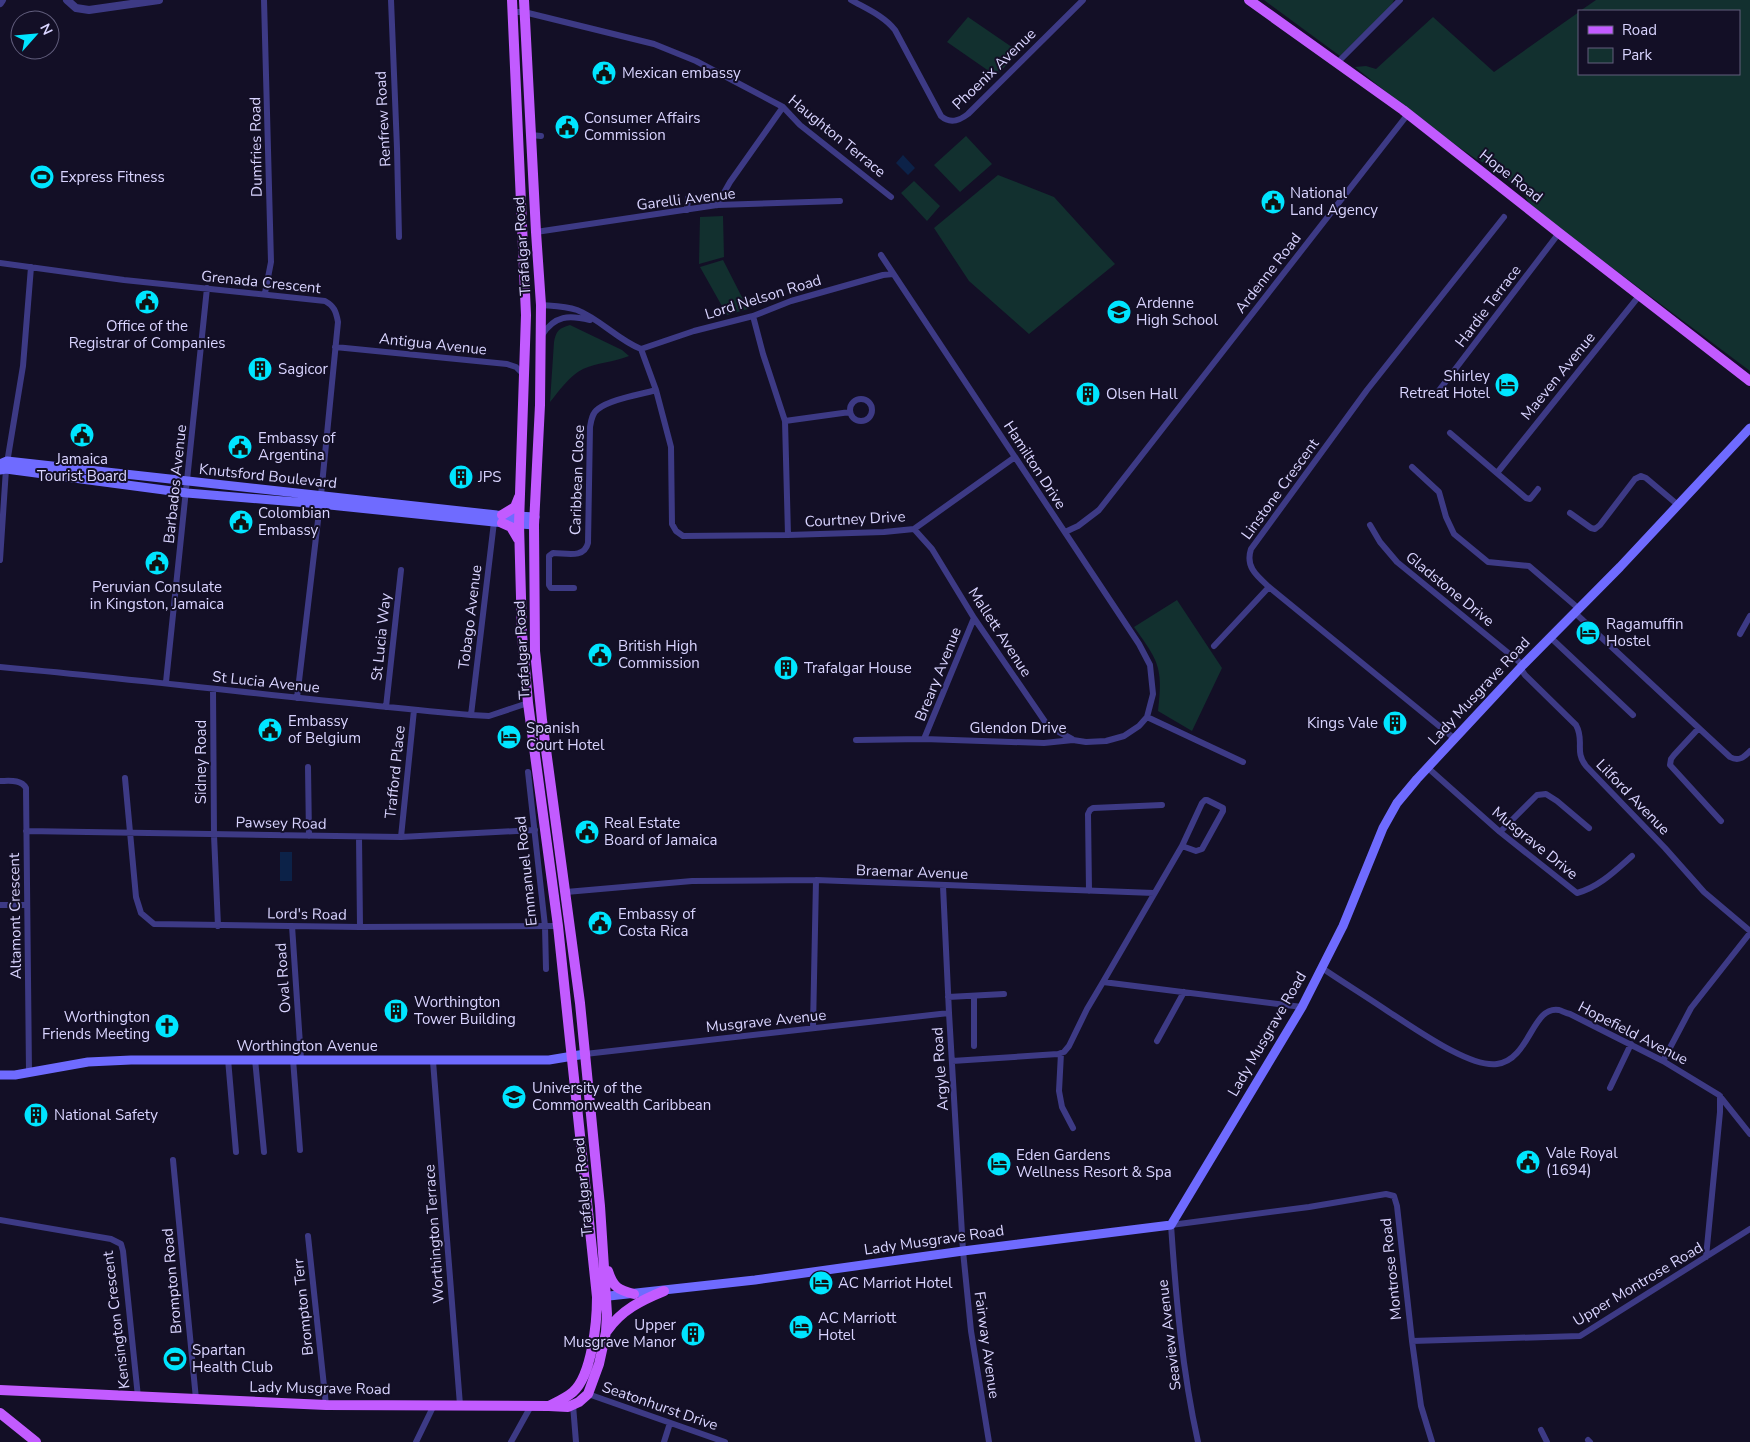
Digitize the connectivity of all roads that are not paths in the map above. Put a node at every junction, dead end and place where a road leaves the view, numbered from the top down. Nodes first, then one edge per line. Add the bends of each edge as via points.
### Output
1 (67, 0) edge
2 (159, 0) edge
3 (264, 0) edge
4 (391, 0) edge
5 (512, 0) edge
6 (524, 0) edge
7 (851, 0) edge
8 (1083, 0) edge
9 (1248, 0) edge
10 (1400, 0) edge
11 (513, 12) junction
12 (524, 12) junction
13 (1337, 62) junction
14 (783, 107) junction
15 (1408, 114) junction
16 (890, 197) dead end
17 (688, 198) dead end
18 (840, 201) dead end
19 (717, 205) junction
20 (687, 210) junction
21 (1504, 217) dead end
22 (536, 232) junction
23 (1559, 234) junction
24 (399, 237) dead end
25 (881, 255) dead end
26 (0, 263) edge
27 (31, 267) junction
28 (894, 274) junction
29 (207, 288) junction
30 (265, 293) junction
31 (1639, 296) junction
32 (541, 305) junction
33 (526, 315) junction
34 (753, 316) junction
35 (596, 321) junction
36 (542, 336) junction
37 (335, 347) junction
38 (642, 348) junction
39 (524, 376) junction
40 (1750, 381) edge
41 (656, 390) junction
42 (1437, 393) dead end
43 (850, 412) dead end
44 (785, 421) junction
45 (1750, 428) edge
46 (1450, 433) dead end
47 (1014, 457) junction
48 (3, 466) edge
49 (1412, 467) dead end
50 (1497, 473) junction
51 (188, 482) junction
52 (521, 488) junction
53 (1538, 488) dead end
54 (187, 493) junction
55 (320, 499) junction
56 (1678, 505) junction
57 (1570, 513) dead end
58 (499, 520) junction
59 (519, 520) junction
60 (535, 521) junction
61 (1370, 525) dead end
62 (914, 529) junction
63 (1065, 532) junction
64 (788, 535) junction
65 (519, 542) junction
66 (0, 560) edge
67 (400, 570) dead end
68 (1269, 587) junction
69 (574, 588) dead end
70 (1576, 610) junction
71 (1750, 616) edge
72 (974, 618) junction
73 (1740, 634) dead end
74 (1550, 637) junction
75 (1214, 646) dead end
76 (0, 667) edge
77 (1522, 667) junction
78 (166, 682) junction
79 (213, 689) junction
80 (297, 698) junction
81 (528, 703) junction
82 (386, 707) junction
83 (414, 710) junction
84 (471, 715) junction
85 (1632, 715) dead end
86 (1147, 717) junction
87 (1698, 729) junction
88 (924, 739) junction
89 (1455, 739) junction
90 (856, 740) dead end
91 (1073, 740) junction
92 (1750, 751) edge
93 (1243, 762) dead end
94 (308, 767) dead end
95 (1428, 768) junction
96 (528, 772) dead end
97 (125, 778) dead end
98 (0, 780) edge
99 (1162, 805) dead end
100 (1721, 821) dead end
101 (1589, 828) dead end
102 (535, 830) junction
103 (26, 831) junction
104 (131, 832) junction
105 (1500, 832) junction
106 (214, 835) junction
107 (309, 836) junction
108 (359, 837) junction
109 (401, 837) junction
110 (1182, 846) junction
111 (1632, 856) dead end
112 (816, 880) junction
113 (943, 886) junction
114 (1089, 891) junction
115 (566, 892) junction
116 (1154, 893) junction
117 (0, 904) edge
118 (27, 905) junction
119 (218, 926) junction
120 (292, 926) junction
121 (545, 926) junction
122 (558, 926) junction
123 (360, 927) junction
124 (1750, 932) edge
125 (1322, 968) junction
126 (546, 969) dead end
127 (1103, 982) junction
128 (1184, 992) junction
129 (1004, 994) dead end
130 (974, 996) junction
131 (948, 997) junction
132 (1302, 1007) junction
133 (948, 1013) junction
134 (813, 1028) junction
135 (1158, 1041) dead end
136 (1631, 1044) junction
137 (974, 1046) dead end
138 (1061, 1053) junction
139 (586, 1054) junction
140 (572, 1056) junction
141 (228, 1059) junction
142 (254, 1059) junction
143 (297, 1059) junction
144 (1663, 1060) junction
145 (433, 1061) junction
146 (952, 1062) junction
147 (29, 1072) junction
148 (0, 1075) edge
149 (1610, 1088) dead end
150 (1720, 1094) junction
151 (1073, 1128) dead end
152 (1750, 1134) edge
153 (300, 1150) dead end
154 (236, 1152) dead end
155 (264, 1152) dead end
156 (173, 1160) dead end
157 (0, 1220) edge
158 (1171, 1224) junction
159 (1750, 1228) edge
160 (308, 1236) dead end
161 (963, 1251) junction
162 (603, 1253) junction
163 (1706, 1257) junction
164 (664, 1291) junction
165 (634, 1294) junction
166 (602, 1296) junction
167 (606, 1332) junction
168 (1412, 1341) junction
169 (0, 1390) edge
170 (588, 1394) junction
171 (138, 1397) junction
172 (196, 1399) junction
173 (326, 1405) junction
174 (434, 1405) junction
175 (460, 1405) junction
176 (573, 1405) junction
177 (531, 1406) junction
178 (549, 1406) junction
179 (0, 1413) edge
180 (670, 1423) junction
181 (1541, 1430) dead end
182 (36, 1442) edge
183 (416, 1442) edge
184 (511, 1442) edge
185 (576, 1442) edge
186 (664, 1442) edge
187 (725, 1442) edge
188 (989, 1442) edge
189 (1198, 1442) edge
190 (1432, 1442) edge
191 (1547, 1442) edge

1 - 2 street via 76,8 88,10
3 - 30 street, Dumfries Road via 271,262
4 - 24 street, Renfrew Road
5 - 11 main road, Trafalgar Road
6 - 12 main road, Trafalgar Road
7 - 8 street, Phoenix Avenue via 890,23 941,116 951,121 968,114
9 - 13 main road, Hope Road
10 - 13 street
11 - 12 street, Haughton Terrace
11 - 33 main road, Trafalgar Road
12 - 14 street, Haughton Terrace via 654,44 696,61
12 - 22 main road, Trafalgar Road via 536,136
13 - 15 main road, Hope Road
14 - 16 street, Haughton Terrace via 800,125
14 - 19 street
15 - 23 main road, Hope Road
15 - 63 street, Ardenne Road via 1099,510
17 - 20 street
18 - 19 street, Garelli Avenue
19 - 20 street, Garelli Avenue
20 - 22 street, Garelli Avenue
21 - 68 street, Linstone Crescent via 1367,390 1251,549 1251,568
22 - 32 main road, Trafalgar Road
23 - 31 main road, Hope Road
23 - 42 street, Hardie Terrace
25 - 28 street, Hamilton Drive
26 - 27 street, Grenada Crescent
27 - 29 street, Grenada Crescent
27 - 48 street via 23,366
28 - 34 street, Lord Nelson Road via 791,301
28 - 47 street, Hamilton Drive
29 - 30 street, Grenada Crescent
29 - 51 street, Barbados Avenue
30 - 37 street, Grenada Crescent via 325,300 331,304 338,322
31 - 40 main road, Hope Road
31 - 50 street, Maeven Avenue
32 - 33 main road
32 - 35 street via 577,310
32 - 36 main road, Trafalgar Road
33 - 39 main road, Trafalgar Road
34 - 38 street, Lord Nelson Road
34 - 44 street
35 - 36 street via 568,316 548,326
35 - 38 street via 631,345
36 - 60 main road, Trafalgar Road
37 - 39 street, Antigua Avenue via 508,364
37 - 55 street, Grenada Crescent
38 - 41 street
39 - 52 main road, Trafalgar Road
41 - 64 street, Courtney Drive via 671,447 671,515 676,531 683,536
41 - 69 street, Caribbean Close via 607,404 596,410 591,418 588,543 581,554 553,553 550,556 551,588
43 - 44 street
44 - 64 street
45 - 56 main road, Lady Musgrave Road
46 - 50 street
47 - 62 street, Courtney Drive
47 - 63 street, Hamilton Drive
48 - 51 main road, Knutsford Boulevard
48 - 54 main road, Knutsford Boulevard
48 - 66 street
49 - 70 street via 1439,492 1454,534 1488,562 1530,566
50 - 53 street via 1528,499
51 - 54 street, Barbados Avenue
51 - 55 main road, Knutsford Boulevard
52 - 58 main road via 515,507
52 - 59 main road, Trafalgar Road
54 - 55 main road, Knutsford Boulevard
54 - 78 street, Barbados Avenue
55 - 58 main road, Knutsford Boulevard
55 - 80 street, Grenada Crescent
56 - 57 street via 1640,476 1595,528
56 - 70 main road, Lady Musgrave Road
58 - 59 main road, Knutsford Boulevard
58 - 65 main road via 515,530
58 - 84 street, Tobago Avenue
59 - 60 main road, Knutsford Boulevard
59 - 65 main road, Trafalgar Road
60 - 115 main road, Trafalgar Road via 535,651
61 - 77 street, Gladstone Drive via 1397,562
62 - 64 street, Courtney Drive
62 - 72 street, Mallett Avenue via 932,549
63 - 86 street, Hamilton Drive via 1150,665 1154,694
65 - 81 main road, Trafalgar Road
67 - 82 street, St Lucia Way
68 - 75 street
68 - 89 street, Linstone Crescent
70 - 74 main road, Lady Musgrave Road
70 - 87 street
71 - 73 street
72 - 88 street, Breary Avenue
72 - 91 street, Mallett Avenue via 1048,726
74 - 77 main road, Lady Musgrave Road
74 - 85 street
76 - 78 street, St Lucia Avenue
77 - 89 main road, Lady Musgrave Road
77 - 124 street, Lilford Avenue via 1525,675 1576,724 1581,734 1581,760 1586,766 1704,892
78 - 79 street, St Lucia Avenue
79 - 80 street, St Lucia Avenue
79 - 106 street, Sidney Road
80 - 82 street, St Lucia Avenue
81 - 84 street, St Lucia Avenue via 489,716
81 - 122 main road, Trafalgar Road
82 - 83 street, St Lucia Avenue
83 - 84 street, St Lucia Avenue
83 - 109 street, Trafford Place
86 - 91 street, Glendon Drive via 1124,736 1106,742
86 - 93 street
87 - 92 street via 1735,760
87 - 100 street via 1671,759 1670,765
88 - 90 street, Glendon Drive
88 - 91 street, Glendon Drive via 1044,743
89 - 95 main road, Lady Musgrave Road
94 - 107 street
95 - 105 street, Musgrave Drive
95 - 125 main road, Lady Musgrave Road via 1397,802 1383,828
96 - 102 street, Emmanuel Road
97 - 104 street, Lord's Road
98 - 103 street, Altamont Crescent via 24,784
99 - 114 street via 1090,810
101 - 105 street via 1546,794 1537,795
102 - 109 street, Pawsey Road
102 - 121 street, Emmanuel Road
103 - 104 street, Pawsey Road
103 - 118 street, Altamont Crescent
104 - 106 street, Pawsey Road
104 - 119 street, Lord's Road via 136,897 141,913 154,924
105 - 111 street, Musgrave Drive via 1577,892 1591,889
106 - 107 street, Pawsey Road
106 - 119 street, Sidney Road
107 - 108 street, Pawsey Road
108 - 109 street, Pawsey Road
108 - 123 street
110 - 110 street via 1204,800 1220,805 1223,812 1202,849 1196,851
110 - 116 street
112 - 113 street, Braemar Avenue
112 - 115 street, Braemar Avenue via 692,881
112 - 134 street
113 - 114 street, Braemar Avenue
113 - 131 street, Argyle Road
114 - 116 street, Braemar Avenue
115 - 139 main road, Trafalgar Road
116 - 127 street
117 - 118 street
118 - 147 street, Altamont Crescent
119 - 120 street, Lord's Road
120 - 123 street, Lord's Road
120 - 143 street, Oval Road
121 - 122 street, Lord's Road
121 - 123 street, Lord's Road
121 - 126 street, Emmanuel Road
122 - 140 main road, Trafalgar Road
124 - 144 street, Lilford Avenue via 1691,1008
125 - 132 main road, Lady Musgrave Road
125 - 136 street, Hopefield Avenue via 1446,1048 1481,1062 1506,1062 1518,1054 1545,1012 1558,1010
127 - 128 street
127 - 138 street via 1069,1046
128 - 132 street
128 - 135 street
129 - 130 street
130 - 131 street
130 - 137 street
131 - 133 street, Argyle Road
132 - 158 main road, Lady Musgrave Road
133 - 134 street, Musgrave Avenue
133 - 146 street, Argyle Road
134 - 139 street, Musgrave Avenue
136 - 144 street, Hopefield Avenue
136 - 149 street
138 - 146 street
138 - 151 street via 1059,1091 1062,1107
139 - 140 main road, Worthington Avenue
139 - 162 main road, Trafalgar Road
140 - 145 main road, Worthington Avenue via 549,1060
140 - 166 main road, Trafalgar Road
141 - 142 main road, Worthington Avenue
141 - 147 main road, Worthington Avenue via 88,1062
141 - 154 street
142 - 143 main road, Worthington Avenue
142 - 155 street
143 - 145 main road, Worthington Avenue
143 - 153 street, Oval Road
144 - 150 street, Hopefield Avenue
145 - 175 street, Worthington Terrace
146 - 161 street, Argyle Road
147 - 148 main road, Worthington Avenue
150 - 152 street, Hopefield Avenue
150 - 163 street
156 - 172 street, Brompton Road
157 - 171 street, Kensington Crescent via 111,1239 121,1244
158 - 161 main road, Lady Musgrave Road
158 - 168 street, Montrose Road via 1386,1194 1394,1196
158 - 189 street, Seaview Avenue via 1178,1325
159 - 163 street, Upper Montrose Road
160 - 173 street, Brompton Terr
161 - 164 main road, Lady Musgrave Road
161 - 188 street, Fairway Avenue via 971,1331
162 - 165 main road via 613,1283 620,1290
162 - 166 main road, Trafalgar Road
163 - 168 street, Upper Montrose Road via 1580,1336
164 - 165 main road, Lady Musgrave Road
164 - 167 main road via 620,1314
165 - 166 main road, Lady Musgrave Road
166 - 167 main road
166 - 178 main road via 593,1343 581,1381 573,1392
167 - 170 main road
168 - 190 street, Montrose Road via 1421,1406
169 - 171 main road, Lady Musgrave Road
170 - 176 main road
170 - 180 street, Seatonhurst Drive
171 - 172 main road, Lady Musgrave Road
172 - 173 main road, Lady Musgrave Road
173 - 174 main road, Lady Musgrave Road
174 - 175 main road, Lady Musgrave Road
174 - 183 street
175 - 177 main road, Lady Musgrave Road
176 - 178 main road, Lady Musgrave Road via 562,1408
176 - 185 street
177 - 178 main road, Lady Musgrave Road
177 - 184 street
179 - 182 main road
180 - 186 street
180 - 187 street, Seatonhurst Drive
181 - 191 street

